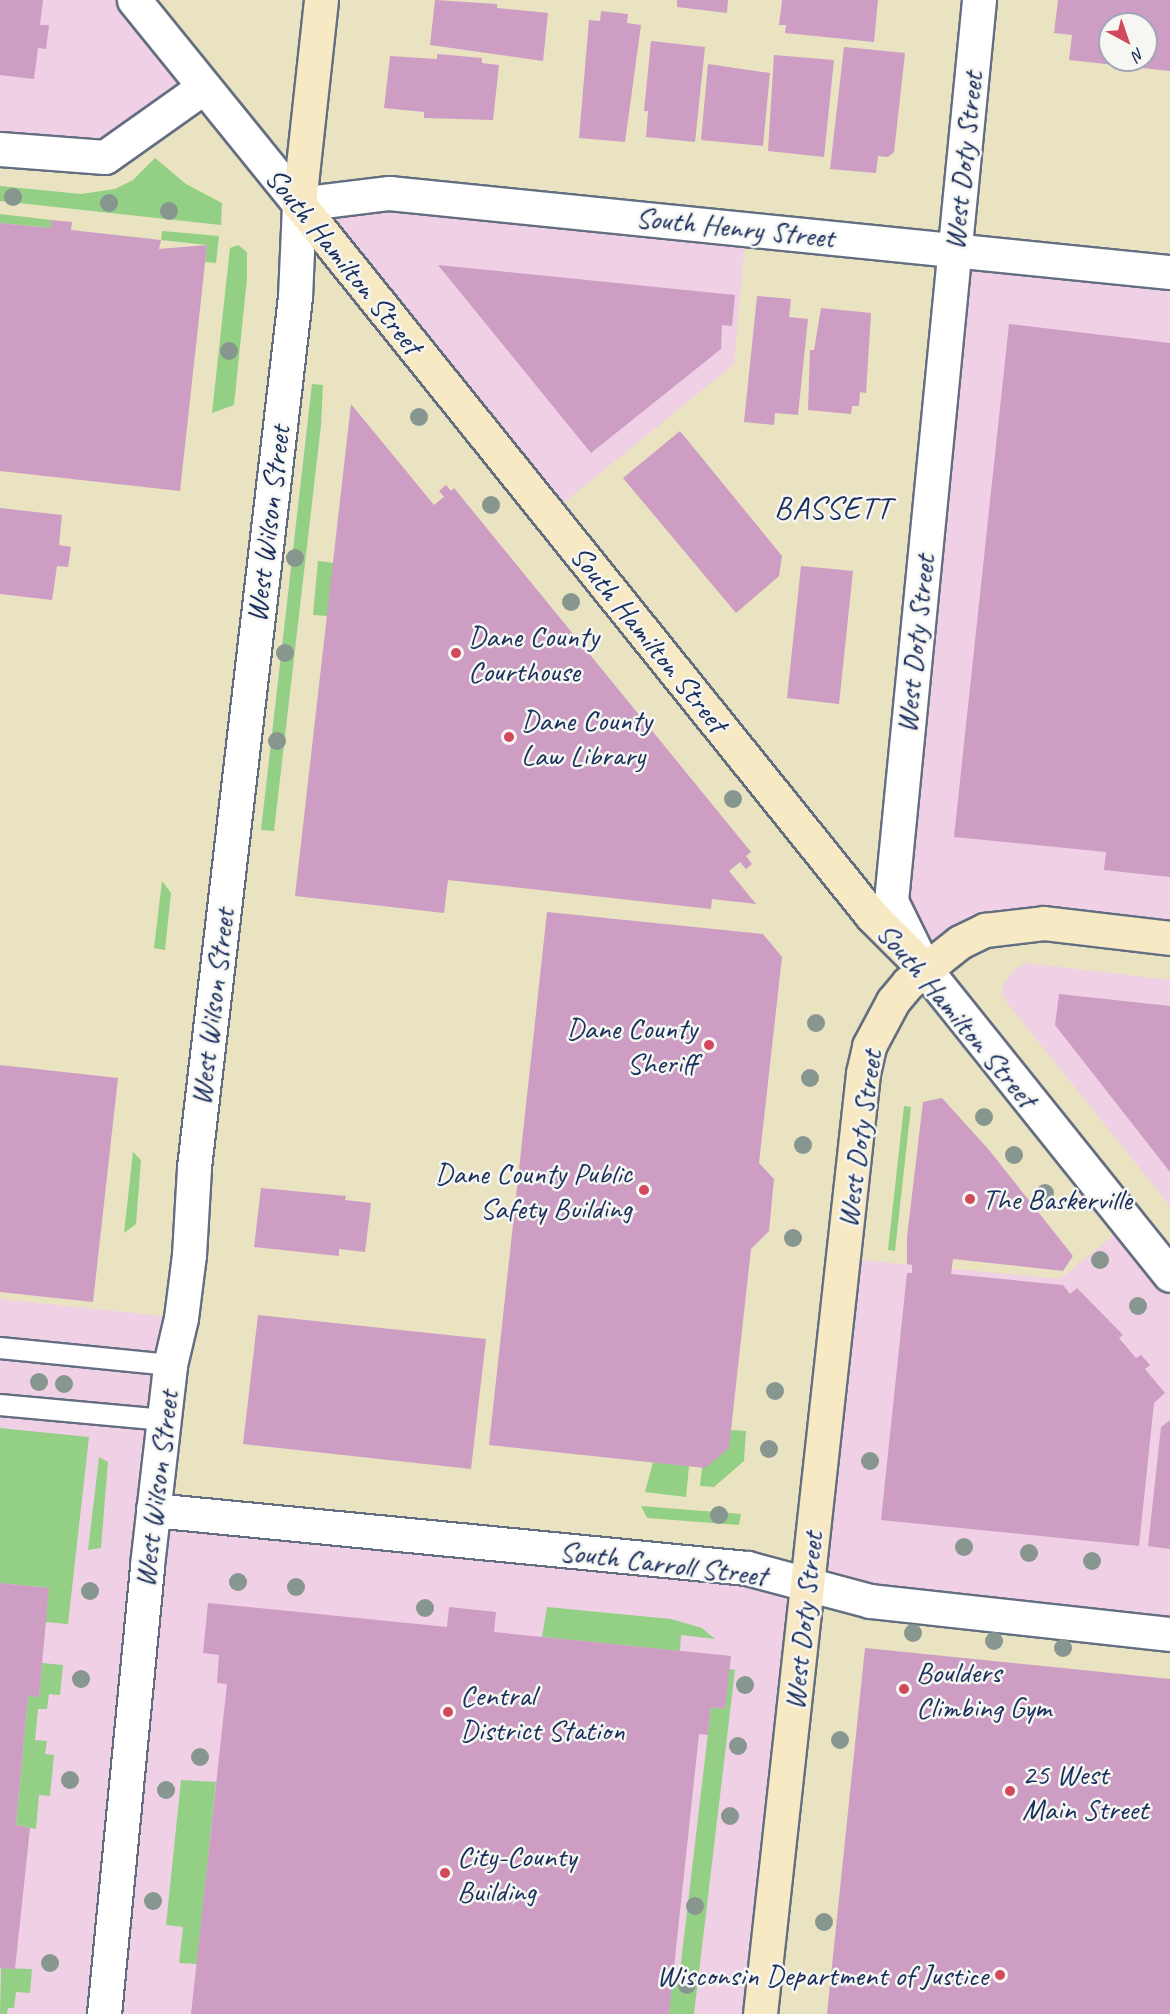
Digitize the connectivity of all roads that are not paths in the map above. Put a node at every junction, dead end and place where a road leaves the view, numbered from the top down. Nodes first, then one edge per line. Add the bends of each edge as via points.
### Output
1 (134, 0) edge
2 (321, 0) edge
3 (979, 0) edge
4 (204, 87) junction
5 (0, 149) edge
6 (299, 204) junction
7 (954, 250) junction
8 (1170, 272) edge
9 (1170, 938) edge
10 (924, 968) junction
11 (1167, 1264) edge
12 (0, 1348) edge
13 (170, 1365) junction
14 (0, 1405) edge
15 (164, 1420) junction
16 (153, 1510) junction
17 (806, 1584) junction
18 (1170, 1634) edge
19 (104, 2014) edge
20 (760, 2014) edge

1 - 4 street, South Hamilton Street
2 - 6 street, West Wilson Street
3 - 7 street, West Doty Street
4 - 5 street via 105,157
4 - 6 street, South Hamilton Street
6 - 7 street, South Henry Street via 389,193
6 - 10 street, South Hamilton Street via 872,916
6 - 13 street, West Wilson Street via 295,297 194,1167 189,1255
7 - 8 street, South Henry Street
7 - 10 street, West Doty Street via 891,901
9 - 10 street via 1044,923 1006,926 985,930 960,942
10 - 11 street, South Hamilton Street
10 - 17 street, West Doty Street via 888,1008 869,1046 863,1073
12 - 13 lane
13 - 15 street, West Wilson Street
14 - 15 lane
15 - 16 street, West Wilson Street
16 - 17 street, South Carroll Street via 747,1568
16 - 19 street, West Wilson Street
17 - 18 street, South Carroll Street via 870,1601
17 - 20 street, West Doty Street

